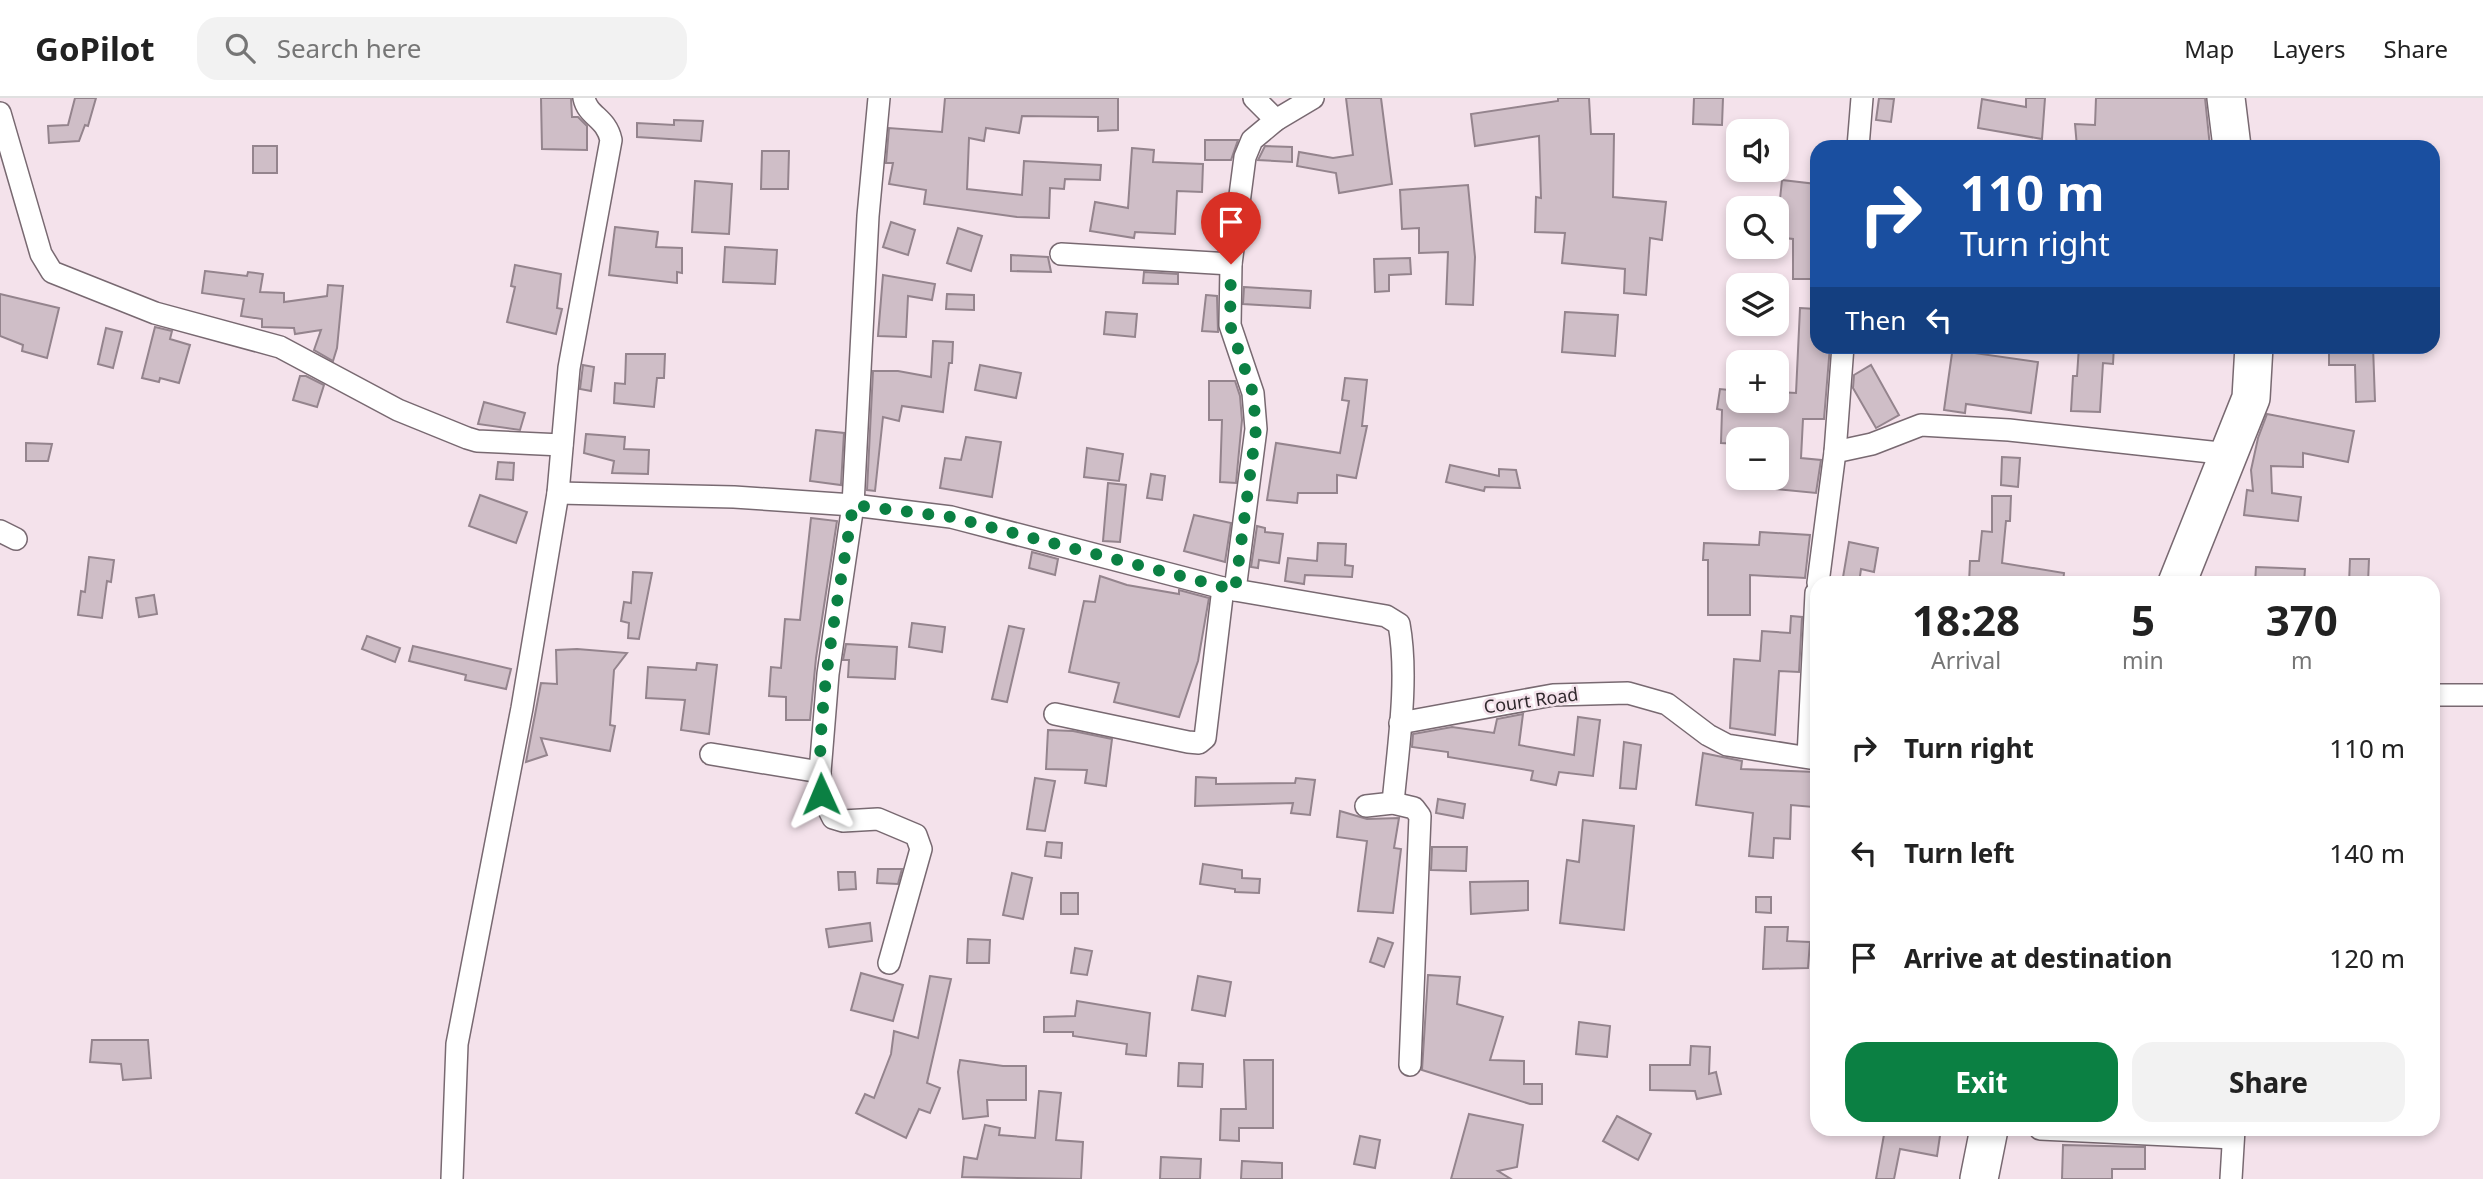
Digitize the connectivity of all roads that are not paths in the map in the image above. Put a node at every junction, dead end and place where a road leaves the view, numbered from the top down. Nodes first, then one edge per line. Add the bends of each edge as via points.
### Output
1 (584, 98) edge
2 (879, 98) edge
3 (1254, 98) edge
4 (1312, 98) edge
5 (1862, 98) edge
6 (2226, 98) edge
7 (0, 113) edge
8 (1276, 120) junction
9 (1859, 140) edge
10 (2231, 140) edge
11 (1061, 254) dead end
12 (1231, 264) junction
13 (1842, 354) edge
14 (2254, 354) edge
15 (562, 445) junction
16 (1835, 453) junction
17 (2229, 454) junction
18 (558, 493) junction
19 (853, 505) junction
20 (1819, 576) edge
21 (2180, 576) edge
22 (1229, 589) junction
23 (2440, 695) edge
24 (2483, 695) edge
25 (1055, 714) dead end
26 (1400, 723) junction
27 (711, 754) dead end
28 (1810, 758) edge
29 (820, 772) junction
30 (1394, 803) junction
31 (1366, 806) dead end
32 (889, 963) dead end
33 (1410, 1065) dead end
34 (1988, 1136) edge
35 (2233, 1136) edge
36 (452, 1179) edge
37 (1979, 1179) edge
38 (2231, 1179) edge

1 - 15 street via 585,105 609,128 611,140 569,368
2 - 19 street
3 - 8 street
4 - 8 street
5 - 9 street
6 - 10 highway
7 - 15 street via 41,254 52,272 155,313 280,347 398,410 477,441
8 - 12 street via 1247,150
11 - 12 street
12 - 22 street via 1230,325 1253,393 1256,429
13 - 16 street
14 - 17 highway via 2251,398
15 - 18 street
16 - 17 street via 1921,425
16 - 20 street
17 - 21 highway
18 - 19 street
18 - 36 street via 457,1044
19 - 22 street via 951,517
19 - 29 street via 828,674
22 - 25 street via 1205,738 1199,743
22 - 26 street via 1386,616 1399,624
23 - 24 street
26 - 28 street, Court Road via 1553,695 1628,693 1667,704 1727,745
26 - 30 street
27 - 29 street
29 - 32 street via 821,794 833,818 878,818 916,835 921,849
30 - 31 street
30 - 33 street via 1414,808 1421,826
34 - 37 highway
35 - 38 street

